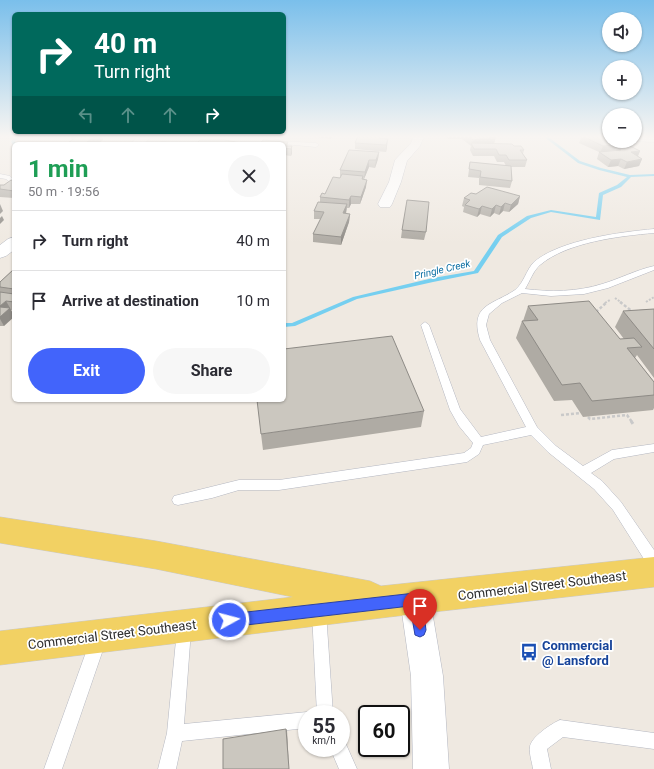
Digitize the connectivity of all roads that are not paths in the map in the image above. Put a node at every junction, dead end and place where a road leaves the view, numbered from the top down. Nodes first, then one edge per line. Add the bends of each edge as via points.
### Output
1 (398, 172) edge
2 (0, 176) edge
3 (12, 181) edge
4 (385, 204) dead end
5 (654, 231) edge
6 (12, 244) edge
7 (0, 253) edge
8 (654, 268) edge
9 (519, 290) junction
10 (424, 325) dead end
11 (533, 430) junction
12 (480, 442) junction
13 (654, 448) edge
14 (583, 472) junction
15 (178, 500) dead end
16 (0, 530) edge
17 (654, 562) edge
18 (654, 572) edge
19 (402, 600) junction
20 (319, 610) junction
21 (184, 626) junction
22 (100, 636) junction
23 (0, 648) edge
24 (324, 705) edge
25 (298, 721) edge
26 (175, 733) junction
27 (654, 741) edge
28 (342, 757) edge
29 (53, 769) edge
30 (167, 769) edge
31 (348, 769) edge
32 (431, 769) edge
33 (542, 769) edge

1 - 4 street
2 - 3 lane via 8,177
5 - 9 lane via 606,237 551,256 538,264
6 - 7 street
8 - 9 lane via 580,292 543,294
9 - 11 lane via 488,308 480,324 484,340
10 - 12 lane via 455,410
11 - 12 lane
11 - 14 lane via 552,449
12 - 15 lane via 476,451 467,457 279,485 239,484
13 - 14 lane via 612,455
14 - 17 lane via 617,506
16 - 19 main road via 156,555
18 - 19 main road, Commercial Street Southeast
19 - 20 main road, Commercial Street Southeast
19 - 32 street via 426,676
20 - 21 main road, Commercial Street Southeast
20 - 24 lane
21 - 22 main road, Commercial Street Southeast
21 - 26 lane
22 - 23 main road, Commercial Street Southeast
22 - 29 lane
25 - 26 lane
26 - 30 lane
27 - 33 lane via 560,728 538,746
28 - 31 lane

